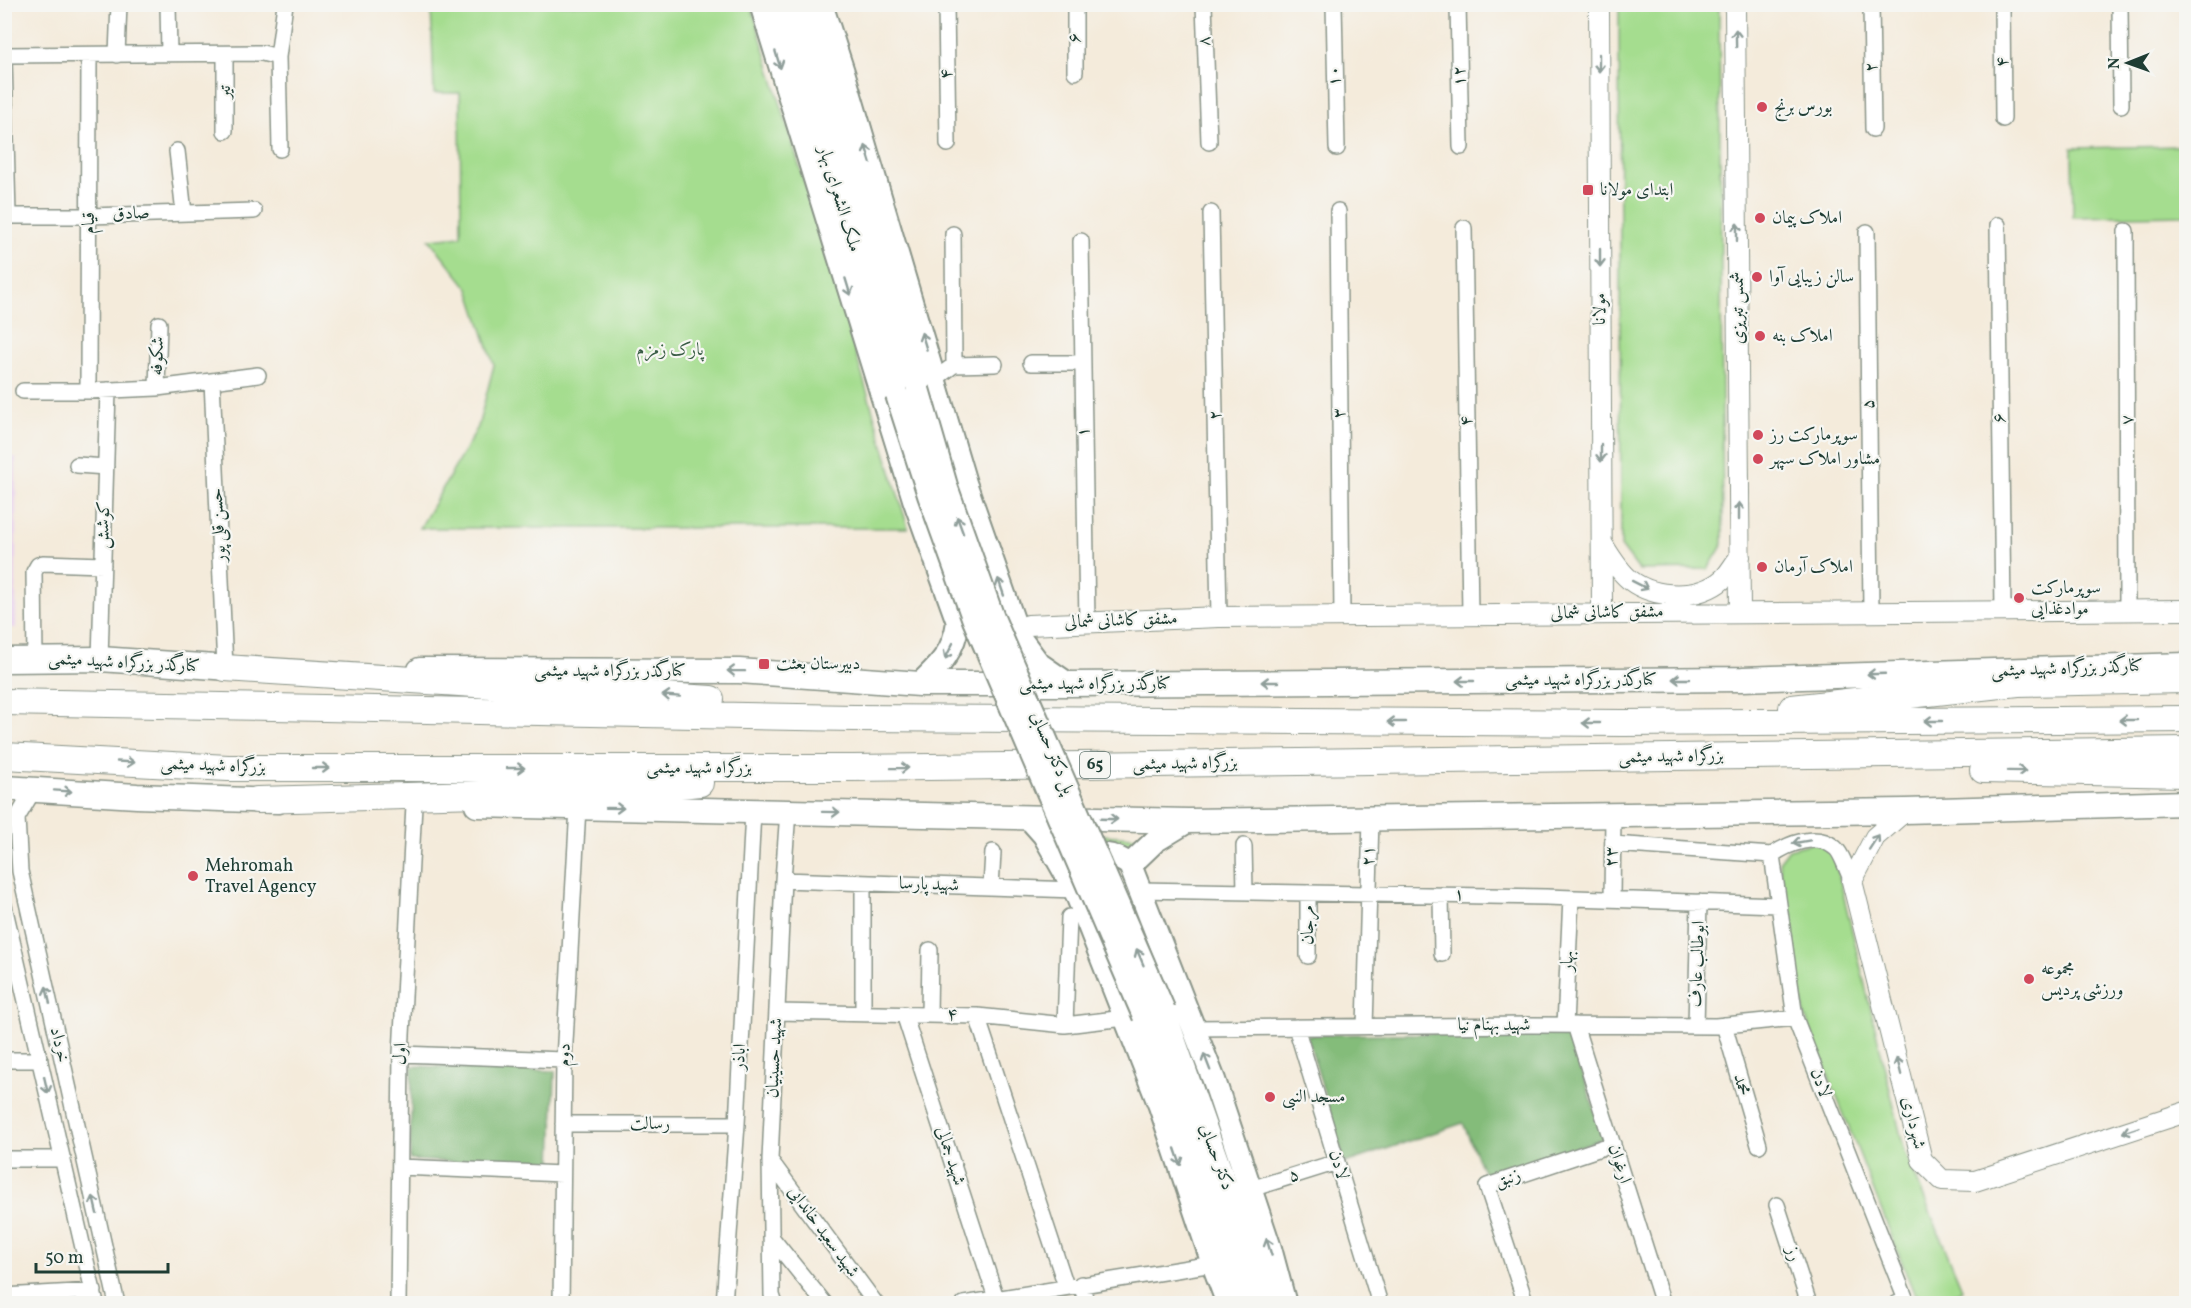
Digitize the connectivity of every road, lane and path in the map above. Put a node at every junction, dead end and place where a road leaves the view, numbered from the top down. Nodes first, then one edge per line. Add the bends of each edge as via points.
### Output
1 (119, 4) edge
2 (168, 4) edge
3 (285, 4) edge
4 (760, 4) edge
5 (779, 4) edge
6 (802, 4) edge
7 (820, 4) edge
8 (946, 4) edge
9 (1075, 4) edge
10 (1204, 4) edge
11 (1334, 4) edge
12 (1458, 4) edge
13 (1599, 4) edge
14 (1735, 4) edge
15 (1871, 4) edge
16 (2002, 4) edge
17 (2120, 4) edge
18 (169, 54) junction
19 (225, 54) junction
20 (89, 55) junction
21 (117, 55) junction
22 (4, 56) edge
23 (278, 57) junction
24 (1075, 72) dead end
25 (2121, 105) dead end
26 (2003, 119) dead end
27 (1873, 129) dead end
28 (225, 131) dead end
29 (1209, 142) dead end
30 (948, 144) dead end
31 (1461, 147) dead end
32 (1337, 148) dead end
33 (280, 150) dead end
34 (177, 151) dead end
35 (254, 211) dead end
36 (1338, 211) dead end
37 (184, 213) junction
38 (1211, 213) dead end
39 (89, 216) junction
40 (1998, 225) dead end
41 (1464, 228) dead end
42 (2126, 231) dead end
43 (1867, 232) dead end
44 (953, 234) dead end
45 (1081, 241) dead end
46 (159, 324) dead end
47 (1031, 363) dead end
48 (1082, 363) junction
49 (994, 364) dead end
50 (954, 365) junction
51 (258, 375) dead end
52 (212, 381) junction
53 (917, 387) junction
54 (157, 388) junction
55 (23, 390) dead end
56 (108, 390) junction
57 (88, 391) junction
58 (77, 465) dead end
59 (106, 467) junction
60 (1602, 543) junction
61 (1740, 557) junction
62 (103, 565) junction
63 (2127, 610) junction
64 (2187, 610) edge
65 (1871, 611) junction
66 (2003, 611) junction
67 (1740, 612) junction
68 (1602, 613) junction
69 (1470, 614) junction
70 (1342, 616) junction
71 (1219, 617) junction
72 (1019, 620) junction
73 (958, 622) junction
74 (1088, 623) junction
75 (4, 660) edge
76 (35, 660) junction
77 (100, 660) junction
78 (2187, 665) edge
79 (225, 669) junction
80 (2187, 680) edge
81 (920, 684) junction
82 (1068, 684) junction
83 (4, 702) edge
84 (854, 718) junction
85 (2187, 719) edge
86 (1623, 723) junction
87 (2187, 750) edge
88 (4, 756) edge
89 (1623, 757) junction
90 (853, 768) junction
91 (2187, 774) edge
92 (4, 788) edge
93 (34, 789) junction
94 (257, 800) junction
95 (2187, 803) edge
96 (414, 805) junction
97 (578, 807) junction
98 (753, 811) junction
99 (1905, 811) junction
100 (788, 812) junction
101 (1613, 815) junction
102 (1028, 817) junction
103 (1371, 819) junction
104 (1188, 821) junction
105 (1613, 844) junction
106 (1244, 846) dead end
107 (993, 852) dead end
108 (1772, 855) junction
109 (1130, 865) junction
110 (783, 880) junction
111 (1852, 881) junction
112 (1072, 885) junction
113 (991, 887) junction
114 (1139, 890) junction
115 (1245, 892) junction
116 (862, 893) dead end
117 (1308, 893) junction
118 (1368, 894) junction
119 (1441, 895) junction
120 (1571, 898) junction
121 (1612, 899) junction
122 (1700, 902) junction
123 (1778, 904) junction
124 (4, 906) edge
125 (1069, 917) dead end
126 (7, 924) edge
127 (930, 950) dead end
128 (1442, 954) dead end
129 (1308, 956) dead end
130 (777, 1012) junction
131 (863, 1013) junction
132 (904, 1014) junction
133 (929, 1014) junction
134 (1144, 1015) junction
135 (977, 1016) junction
136 (1795, 1018) junction
137 (1065, 1025) junction
138 (1570, 1025) junction
139 (1724, 1025) junction
140 (1365, 1026) junction
141 (1696, 1026) junction
142 (1296, 1027) junction
143 (1194, 1028) junction
144 (401, 1054) junction
145 (4, 1060) edge
146 (40, 1060) junction
147 (564, 1060) junction
148 (2187, 1112) edge
149 (563, 1124) junction
150 (737, 1124) junction
151 (1613, 1144) junction
152 (1759, 1145) dead end
153 (4, 1159) edge
154 (63, 1159) junction
155 (770, 1160) junction
156 (1337, 1162) junction
157 (400, 1167) junction
158 (562, 1174) junction
159 (1251, 1189) junction
160 (1777, 1205) dead end
161 (771, 1237) junction
162 (1213, 1264) junction
163 (1073, 1285) junction
164 (4, 1296) edge
165 (95, 1297) edge
166 (996, 1298) junction
167 (1901, 1302) edge
168 (117, 1304) edge
169 (398, 1304) edge
170 (561, 1304) edge
171 (724, 1304) edge
172 (775, 1304) edge
173 (825, 1304) edge
174 (876, 1304) edge
175 (964, 1304) edge
176 (1087, 1304) edge
177 (1228, 1304) edge
178 (1247, 1304) edge
179 (1268, 1304) edge
180 (1285, 1304) edge
181 (1380, 1304) edge
182 (1526, 1304) edge
183 (1664, 1304) edge
184 (1809, 1304) edge

1 - 21 street
2 - 18 street
3 - 23 street
4 -> 73 main road via 914,499
5 - 53 main road, ملک الشعرای بهار
6 - 53 main road, ملک الشعرای بهار
53 -> 7 main road via 844,75
8 - 30 street, ۴
9 - 24 street, ۶
10 - 29 street, ۸
11 - 32 street, ۱۰
12 - 31 street, ۱۲
13 -> 60 street, مولانا
61 -> 14 street, شمس تبریزی
15 - 27 street, ۲
16 - 26 street, ۴
17 - 25 street
18 - 19 street
18 - 21 street
19 - 23 street via 262,53
19 - 28 street, تیر
20 - 21 street
20 - 22 street
20 - 39 street, قیام
22 - 39 street, صادق via 8,216
23 - 33 street
34 - 37 street
35 - 37 street, صادق
36 - 70 street, ۳
37 - 39 street, صادق
38 - 71 street, ۲
39 - 57 street, قیام
40 - 66 street, ۶
41 - 69 street, ۴
42 - 63 street, ۷
43 - 65 street, ۵
44 - 50 street
45 - 48 street, ۱
46 - 54 street, شکوفه
47 - 48 street
48 - 74 street, ۱
49 - 50 street
50 - 53 street
51 - 52 street
52 - 54 street
52 - 79 street, حسن قلی پور
72 -> 53 main road via 965,483
53 - 134 main road, پل دکتر حسابی, bridge via 929,495 974,620
54 - 56 street
55 - 57 street
56 - 57 street
56 - 59 street, کوشش
58 - 59 street
59 - 62 street, کوشش
60 -> 61 street via 1631,580 1655,593 1704,591 1723,579
60 - 68 street, مولانا
61 - 67 street, شمس تبریزی
62 - 76 street via 38,565 34,572
62 - 77 street, کوشش
63 - 64 street, مشفق کاشانی شمالی
63 - 66 street, مشفق کاشانی شمالی
65 - 66 street, مشفق کاشانی شمالی
65 - 67 street, مشفق کاشانی شمالی
67 - 68 street, مشفق کاشانی شمالی
68 - 69 street, مشفق کاشانی شمالی
69 - 70 street, مشفق کاشانی شمالی
70 - 71 street, مشفق کاشانی شمالی
71 - 74 street, مشفق کاشانی شمالی
72 - 73 main road via 980,629
72 - 74 street, مشفق کاشانی شمالی
72 - 82 main road via 1019,637 1040,664
73 -> 81 main road via 945,659
75 - 76 main road, کنارگذر بزرگراه شهید میثمی
76 - 77 main road, کنارگذر بزرگراه شهید میثمی
77 - 79 main road, کنارگذر بزرگراه شهید میثمی
78 -> 82 main road, کنارگذر بزرگراه شهید میثمی via 1742,679
81 -> 79 main road, کنارگذر بزرگراه شهید میثمی via 739,671
84 -> 79 highway via 739,700
80 - 86 highway via 2018,683
81 - 82 main road, کنارگذر بزرگراه شهید میثمی
83 - 84 highway, بزرگراه شهید میثمی
86 -> 84 highway, بزرگراه شهید میثمی
85 -> 86 highway, بزرگراه شهید میثمی
87 - 89 highway, بزرگراه شهید میثمی / 65
88 -> 90 highway, بزرگراه شهید میثمی / 65 via 228,768
90 -> 89 highway, بزرگراه شهید میثمی / 65
89 -> 91 highway via 1696,766
90 - 94 highway via 628,790
92 - 93 main road
93 -> 94 main road
168 -> 93 street, خرداد via 20,871 17,818
94 - 96 main road
95 - 99 main road
96 - 97 main road
96 - 144 street, اول
97 -> 98 main road
97 - 147 street, دوم
98 - 100 main road
98 - 150 street, اباذر
99 - 101 main road
111 -> 99 street via 1875,837
100 -> 102 main road
100 - 110 street, شهید حسینیان
101 - 103 main road
101 - 105 street, ۲۳
102 -> 104 main road
102 - 112 main road via 1044,835
103 - 104 main road
103 - 118 street, ۲۱
104 - 109 main road via 1155,841
105 - 108 street
105 - 121 street, ۲۳
106 - 115 street
107 - 113 street
111 -> 108 street via 1836,847 1819,839 1787,845
108 - 123 street, لادن
109 - 112 main road via 1108,854 1096,855 1075,868
109 - 114 main road
110 - 113 street, شهید پارسا
110 - 130 street, شهید حسینیان
148 -> 111 street, شهرداری via 1975,1181 1942,1180 1922,1160
112 - 113 street, شهید پارسا
112 - 134 main road
114 - 115 street, ۱
114 - 143 main road
115 - 117 street, ۱
116 - 131 street
117 - 118 street, ۱
117 - 129 street, مرجان
118 - 119 street, ۱
118 - 140 street, ۲۱
119 - 120 street, ۱
119 - 128 street
120 - 121 street, ۱
120 - 138 street, بهار
121 - 122 street, ۱
122 - 123 street, ۱
122 - 141 street, ابوطالب عارف
123 - 136 street, لادن
124 - 126 street, خرداد
125 - 137 street
126 - 146 street, خرداد
127 - 133 street
130 - 131 street, ۴
130 - 155 street, شهید حسینیان
131 - 132 street, ۴
132 - 133 street, ۴
132 - 166 street, شهید جمالی
133 - 135 street, ۴
134 - 137 street, ۴
134 -> 162 main road via 1178,1159
134 - 178 main road, دکتر حسابی
134 - 179 main road, دکتر حسابی
135 - 137 street, ۴
135 - 163 street
136 - 139 street, شهید بهنام نیا
136 - 167 street, لادن
138 - 140 street, شهید بهنام نیا
138 - 141 street, شهید بهنام نیا
138 - 151 street, ارغوان
139 - 141 street, شهید بهنام نیا
139 - 152 street, محمد
140 - 142 street, شهید بهنام نیا
142 - 143 street, شهید بهنام نیا
142 - 156 street, لادن
159 -> 143 main road
144 - 147 street
144 - 157 street, اول
145 - 146 street
146 -> 154 street, خرداد
147 - 149 street, دوم
149 - 150 street, رسالت
149 - 158 street, دوم
150 - 171 street, اباذر
151 - 182 street, زنبق via 1487,1186
151 - 183 street, ارغوان
153 - 154 street
154 - 165 street, خرداد
155 - 161 street, شهید حسینیان
155 - 174 street, شهید سعید خاندایی
156 - 159 street, ۵
156 - 181 street, لادن
157 - 158 street
157 - 169 street, اول
158 - 170 street, دوم
180 -> 159 main road
160 - 184 street, رز
161 - 172 street, شهید حسینیان
161 - 173 street
162 - 163 street
162 - 177 main road
163 - 166 street
163 - 176 street
164 - 165 street
166 - 175 street

